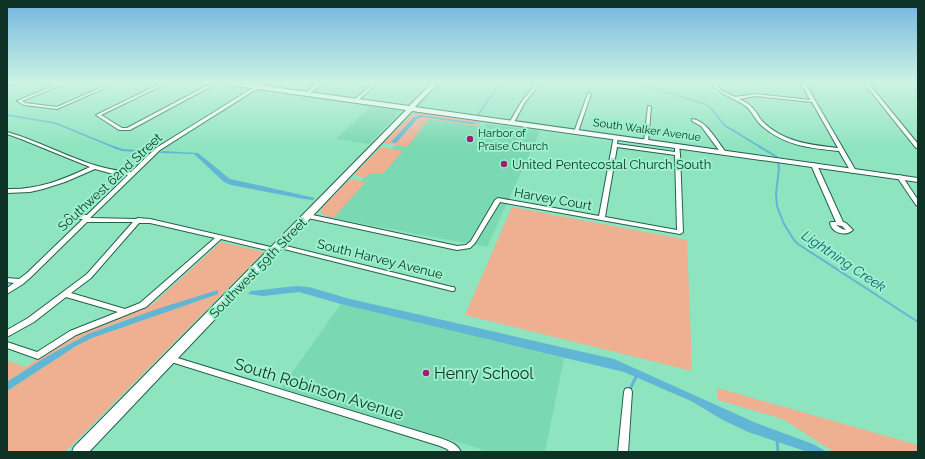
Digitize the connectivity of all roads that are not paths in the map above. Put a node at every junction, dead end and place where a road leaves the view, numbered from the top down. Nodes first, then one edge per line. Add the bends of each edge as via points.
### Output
1 (30, 104) edge
2 (64, 104) edge
3 (120, 104) edge
4 (174, 104) edge
5 (230, 104) edge
6 (379, 104) edge
7 (414, 104) edge
8 (522, 104) edge
9 (585, 104) edge
10 (745, 104) edge
11 (814, 104) edge
12 (883, 104) edge
13 (649, 107) dead end
14 (410, 109) junction
15 (694, 120) dead end
16 (511, 122) junction
17 (576, 132) junction
18 (7, 133) edge
19 (616, 137) junction
20 (646, 142) junction
21 (615, 145) junction
22 (677, 146) junction
23 (918, 147) edge
24 (841, 150) junction
25 (723, 152) junction
26 (678, 154) junction
27 (814, 165) junction
28 (95, 167) junction
29 (853, 171) junction
30 (133, 174) junction
31 (900, 177) junction
32 (918, 180) edge
33 (7, 191) edge
34 (918, 204) edge
35 (68, 216) dead end
36 (308, 216) junction
37 (87, 218) junction
38 (602, 218) junction
39 (138, 220) junction
40 (840, 223) dead end
41 (220, 237) junction
42 (277, 248) junction
43 (7, 280) edge
44 (21, 282) junction
45 (452, 289) dead end
46 (7, 292) edge
47 (65, 294) junction
48 (126, 312) junction
49 (7, 334) edge
50 (7, 345) edge
51 (171, 359) junction
52 (628, 392) dead end
53 (80, 452) edge
54 (456, 452) edge
55 (623, 452) edge

1 - 2 street via 56,108
3 - 4 street via 98,115 121,129 128,129
5 - 30 street, Southwest 62nd Street via 164,145
6 - 14 main road, South Walker Avenue
7 - 14 main road, Southwest 59th Street
8 - 16 street
9 - 17 street
10 - 24 street via 752,109 761,123 785,141
11 - 24 street
12 - 23 street
13 - 20 street
14 - 16 main road, South Walker Avenue
14 - 36 main road, Southwest 59th Street
15 - 25 street via 703,125
16 - 17 main road, South Walker Avenue
17 - 19 main road, South Walker Avenue
18 - 28 street
19 - 20 main road, South Walker Avenue
19 - 21 street
20 - 22 main road, South Walker Avenue
21 - 26 street
21 - 38 street
22 - 25 main road, South Walker Avenue
22 - 26 street
24 - 29 street
25 - 27 main road, South Walker Avenue
26 - 38 street, Harvey Court via 680,232
27 - 29 main road, South Walker Avenue
27 - 40 street
28 - 30 street via 115,173
28 - 33 street via 41,188 19,192
29 - 31 main road, South Walker Avenue
30 - 37 street, Southwest 62nd Street
31 - 32 main road, South Walker Avenue
31 - 34 street
35 - 37 street, South Harvey Avenue
36 - 38 street, Harvey Court via 463,248 473,242 498,200
36 - 42 main road, Southwest 59th Street
37 - 39 street, South Harvey Avenue
37 - 44 street, Southwest 62nd Street
39 - 41 street, South Harvey Avenue
39 - 47 street via 89,276
41 - 42 street, South Harvey Avenue
41 - 48 street via 143,305
42 - 45 street, South Harvey Avenue
42 - 51 main road, Southwest 59th Street
43 - 44 street
44 - 46 street, Southwest 62nd Street
47 - 48 street
47 - 49 street via 31,320
48 - 50 street via 73,333 38,356
51 - 53 main road, Southwest 59th Street
51 - 54 street, South Robinson Avenue via 440,442
52 - 55 street

